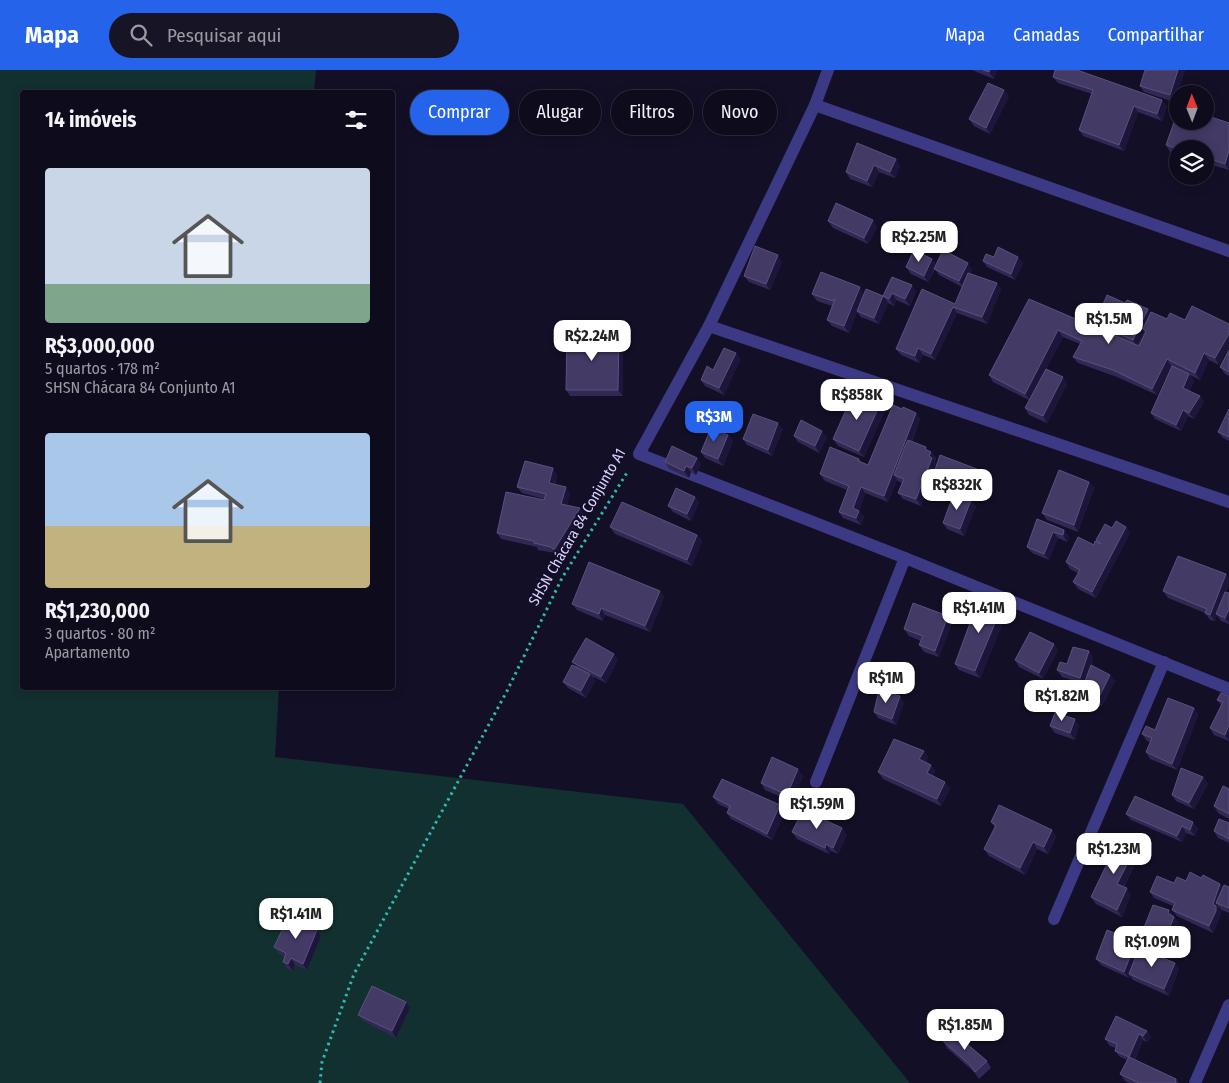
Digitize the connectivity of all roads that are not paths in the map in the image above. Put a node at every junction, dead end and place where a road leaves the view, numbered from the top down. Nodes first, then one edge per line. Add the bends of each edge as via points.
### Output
1 (828, 70) edge
2 (815, 105) junction
3 (1229, 251) edge
4 (710, 326) junction
5 (1229, 502) edge
6 (905, 558) junction
7 (1164, 662) junction
8 (1229, 689) edge
9 (816, 782) dead end
10 (1054, 919) dead end
11 (1229, 1005) edge
12 (1196, 1083) edge

1 - 2 street, SHSN Chácara 84 Conjunto A1
2 - 3 street
2 - 4 street, SHSN Chácara 84 Conjunto A1
4 - 5 street
4 - 6 street, SHSN Chácara 84 Conjunto A1 via 639,454
6 - 7 street
6 - 9 street
7 - 8 street
7 - 10 street
11 - 12 street

